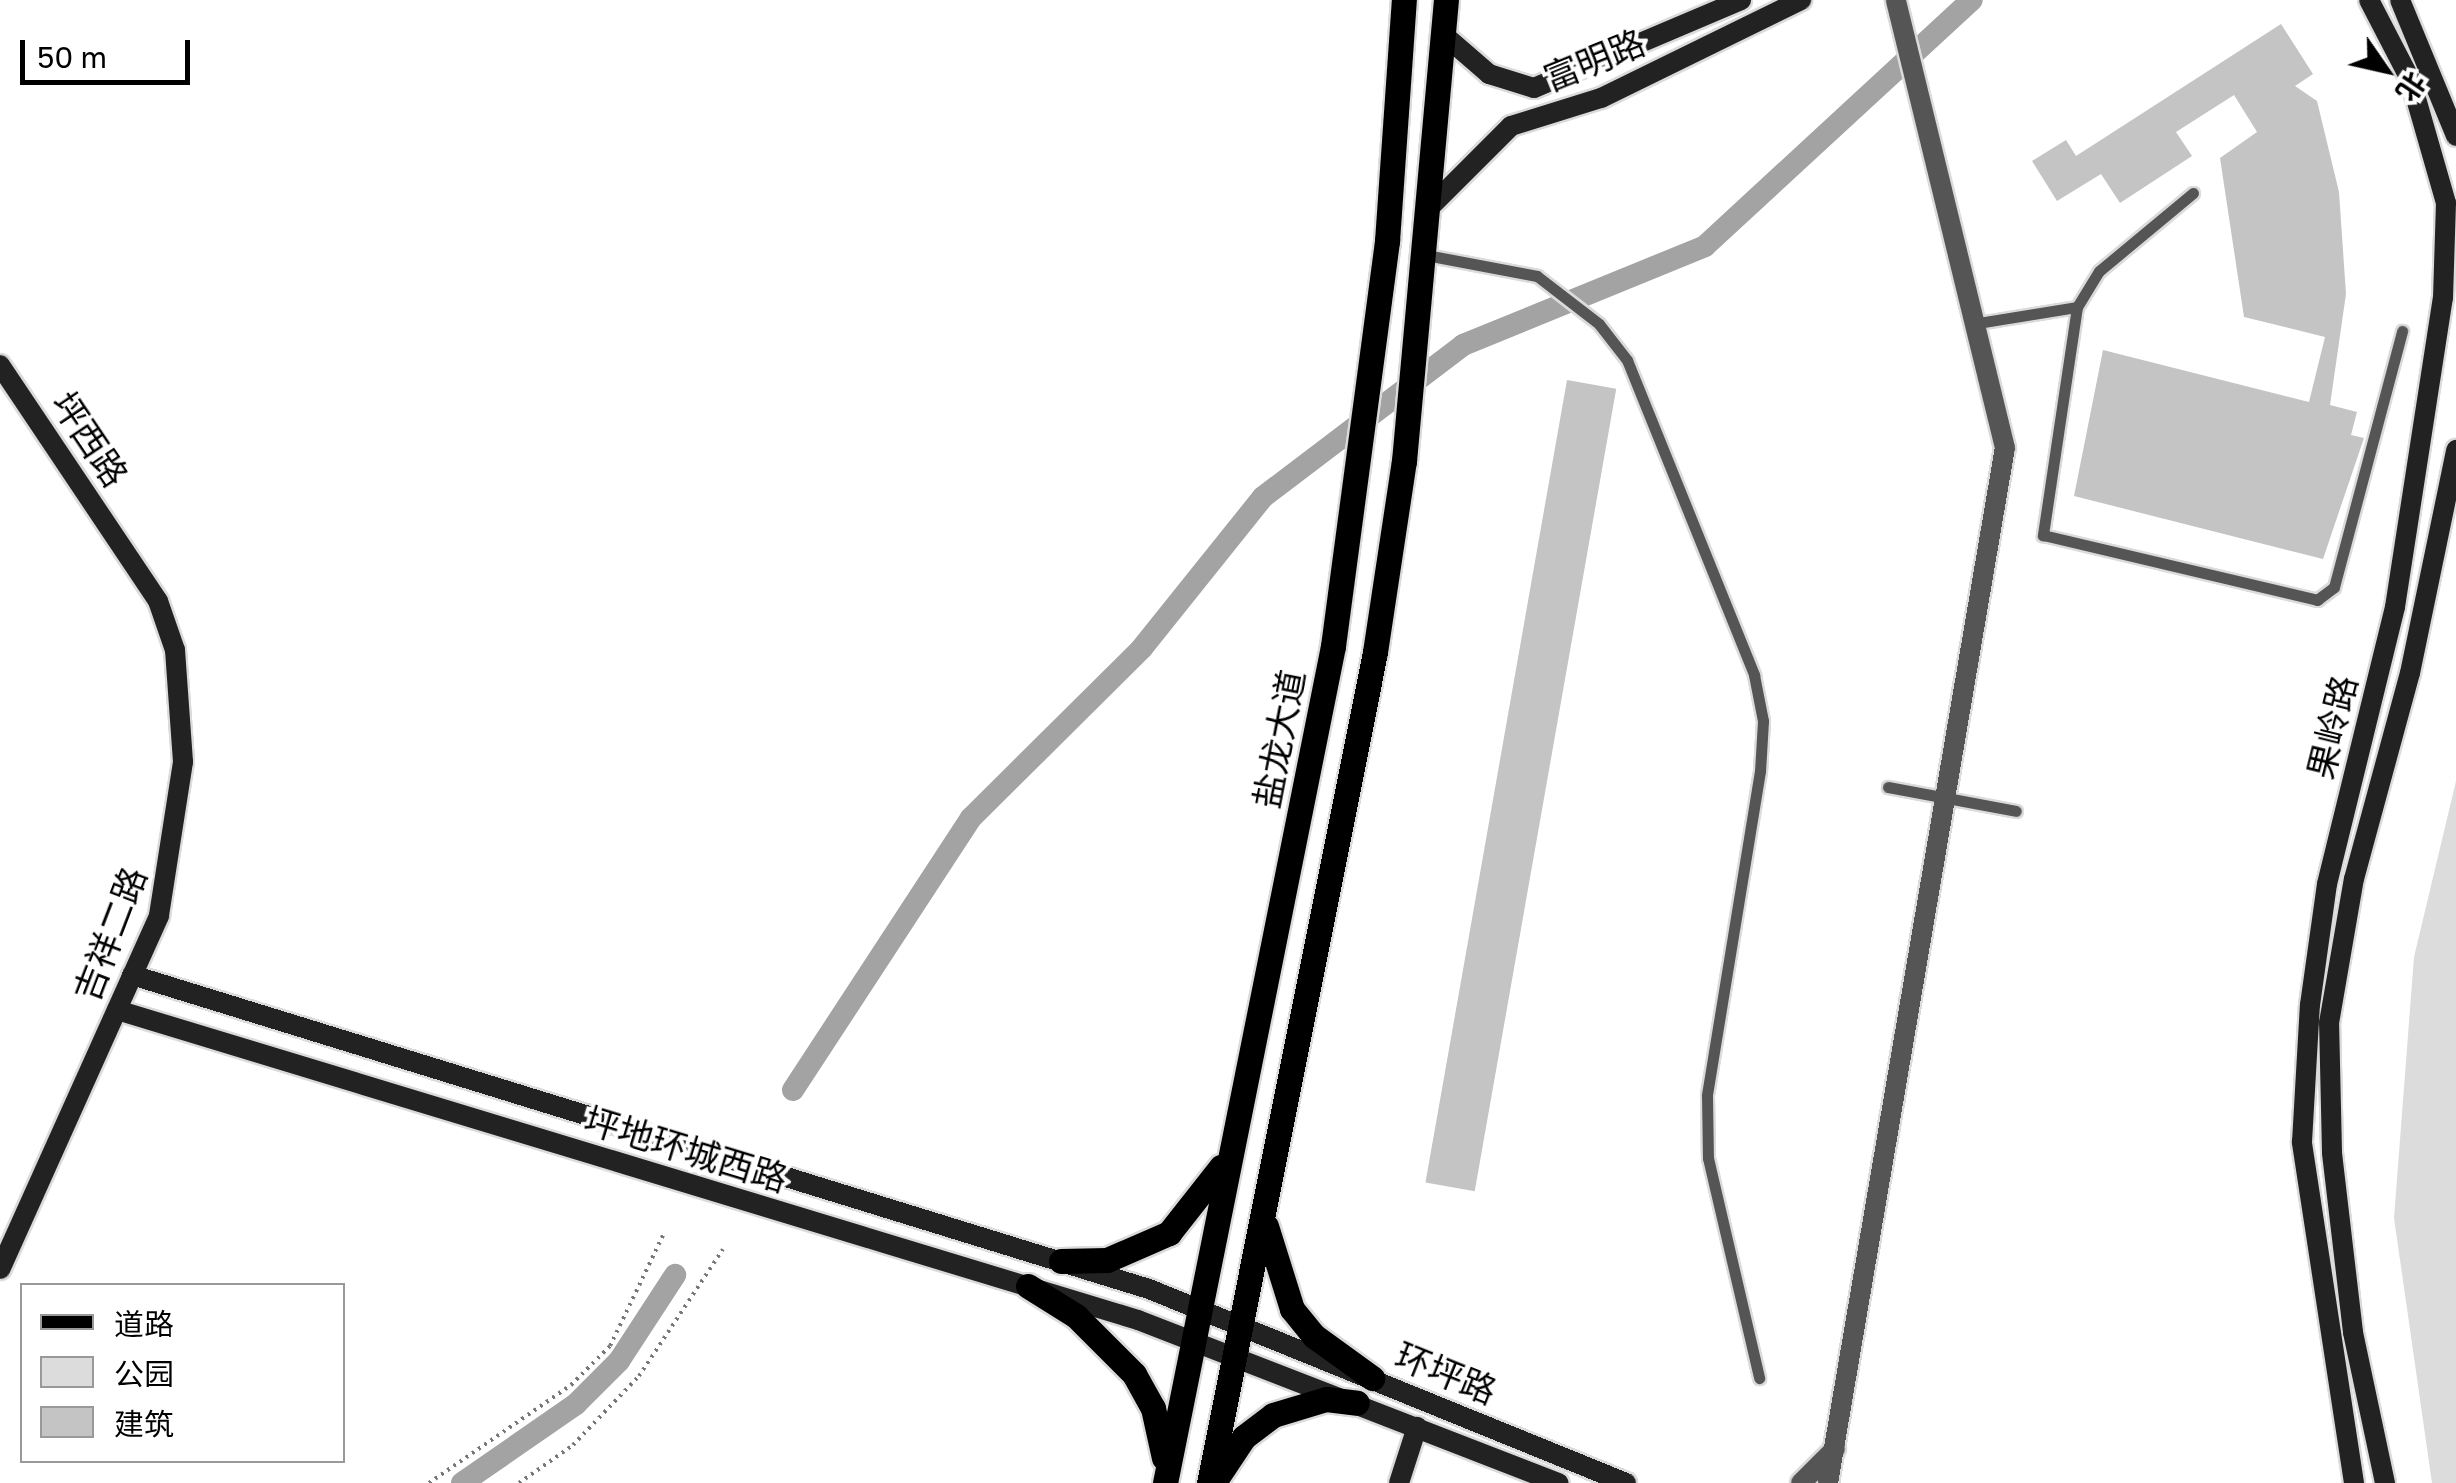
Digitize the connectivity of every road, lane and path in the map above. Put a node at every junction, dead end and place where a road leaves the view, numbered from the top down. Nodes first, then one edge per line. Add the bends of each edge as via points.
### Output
1 (1404, 0) edge
2 (1446, 0) edge
3 (1742, 0) edge
4 (1801, 0) edge
5 (2369, 0) edge
6 (2400, 0) edge
7 (1897, 2) edge
8 (1444, 35) junction
9 (2456, 136) edge
10 (2193, 193) dead end
11 (1430, 206) junction
12 (1426, 255) junction
13 (2077, 307) junction
14 (1978, 323) junction
15 (2402, 331) dead end
16 (0, 364) edge
17 (2456, 450) edge
18 (127, 550) joint
19 (1888, 787) dead end
20 (1946, 799) junction
21 (2016, 811) dead end
22 (132, 975) junction
23 (116, 1010) junction
24 (1234, 1140) junction
25 (1265, 1204) junction
26 (665, 1231) dead end
27 (723, 1249) dead end
28 (1061, 1262) junction
29 (0, 1269) edge
30 (1028, 1286) junction
31 (1200, 1308) junction
32 (1241, 1324) junction
33 (1194, 1340) junction
34 (1235, 1356) junction
35 (1372, 1378) junction
36 (1759, 1378) dead end
37 (1357, 1403) junction
38 (1417, 1427) junction
39 (1834, 1448) junction
40 (1165, 1481) edge
41 (429, 1483) edge
42 (520, 1483) edge
43 (1211, 1483) edge
44 (1399, 1483) edge
45 (1558, 1483) edge
46 (1626, 1483) edge
47 (1801, 1483) edge
48 (1828, 1483) edge
49 (2354, 1483) edge
50 (2386, 1483) edge

1 - 24 main road, 盐龙大道 via 1374,352 1350,528
2 - 8 main road
3 - 8 main road, 富明路 via 1534,88 1489,74
4 - 11 main road, 富明路 via 1601,98 1511,126
5 - 49 main road, 果岭路 via 2411,81 2446,203 2443,298 2395,607 2327,884 2310,1005 2302,1142
6 - 9 main road
7 - 14 street
8 - 11 main road
10 - 13 lane via 2099,271
11 - 12 main road
12 - 25 main road via 1397,507
12 - 36 lane via 1487,262 1546,284 1627,360 1754,675 1763,720 1707,1096 1708,1158
13 - 14 lane
13 - 15 lane via 2042,535 2317,600 2334,586
14 - 20 street via 2005,448
16 - 18 main road, 坪西路
17 - 50 main road, 果岭路 via 2410,673 2354,878 2329,1024 2332,1152 2351,1314
18 - 22 main road, 吉祥二路 via 158,601 174,650 183,762 164,898
19 - 20 lane
20 - 21 lane
20 - 39 street
22 - 23 main road, 吉祥二路
22 - 28 main road, 坪地环城西路
23 - 29 main road, 吉祥二路
23 - 30 main road, 坪地环城西路
24 - 28 main road via 1216,1178 1169,1232 1107,1260
24 - 31 main road, 盐龙大道
25 - 32 main road
25 - 35 main road via 1268,1244 1292,1309 1314,1336
26 - 41 path via 610,1346 570,1386
27 - 42 path via 639,1376 573,1445
28 - 31 main road, 坪地环城西路
30 - 33 main road, 坪地环城西路
30 - 40 main road via 1076,1316 1134,1374 1163,1440
31 - 32 main road, 坪地环城西路
31 - 33 main road, 盐龙大道
32 - 34 main road
32 - 35 main road, 环坪路
33 - 34 main road, 坪地环城西路
33 - 40 main road, 盐龙大道
34 - 37 main road, 环坪路
34 - 43 main road
35 - 46 main road, 环坪路
37 - 38 main road, 环坪路
37 - 43 main road via 1326,1399 1274,1415 1244,1437
38 - 44 main road
38 - 45 main road, 环坪路
39 - 47 street
39 - 48 street

